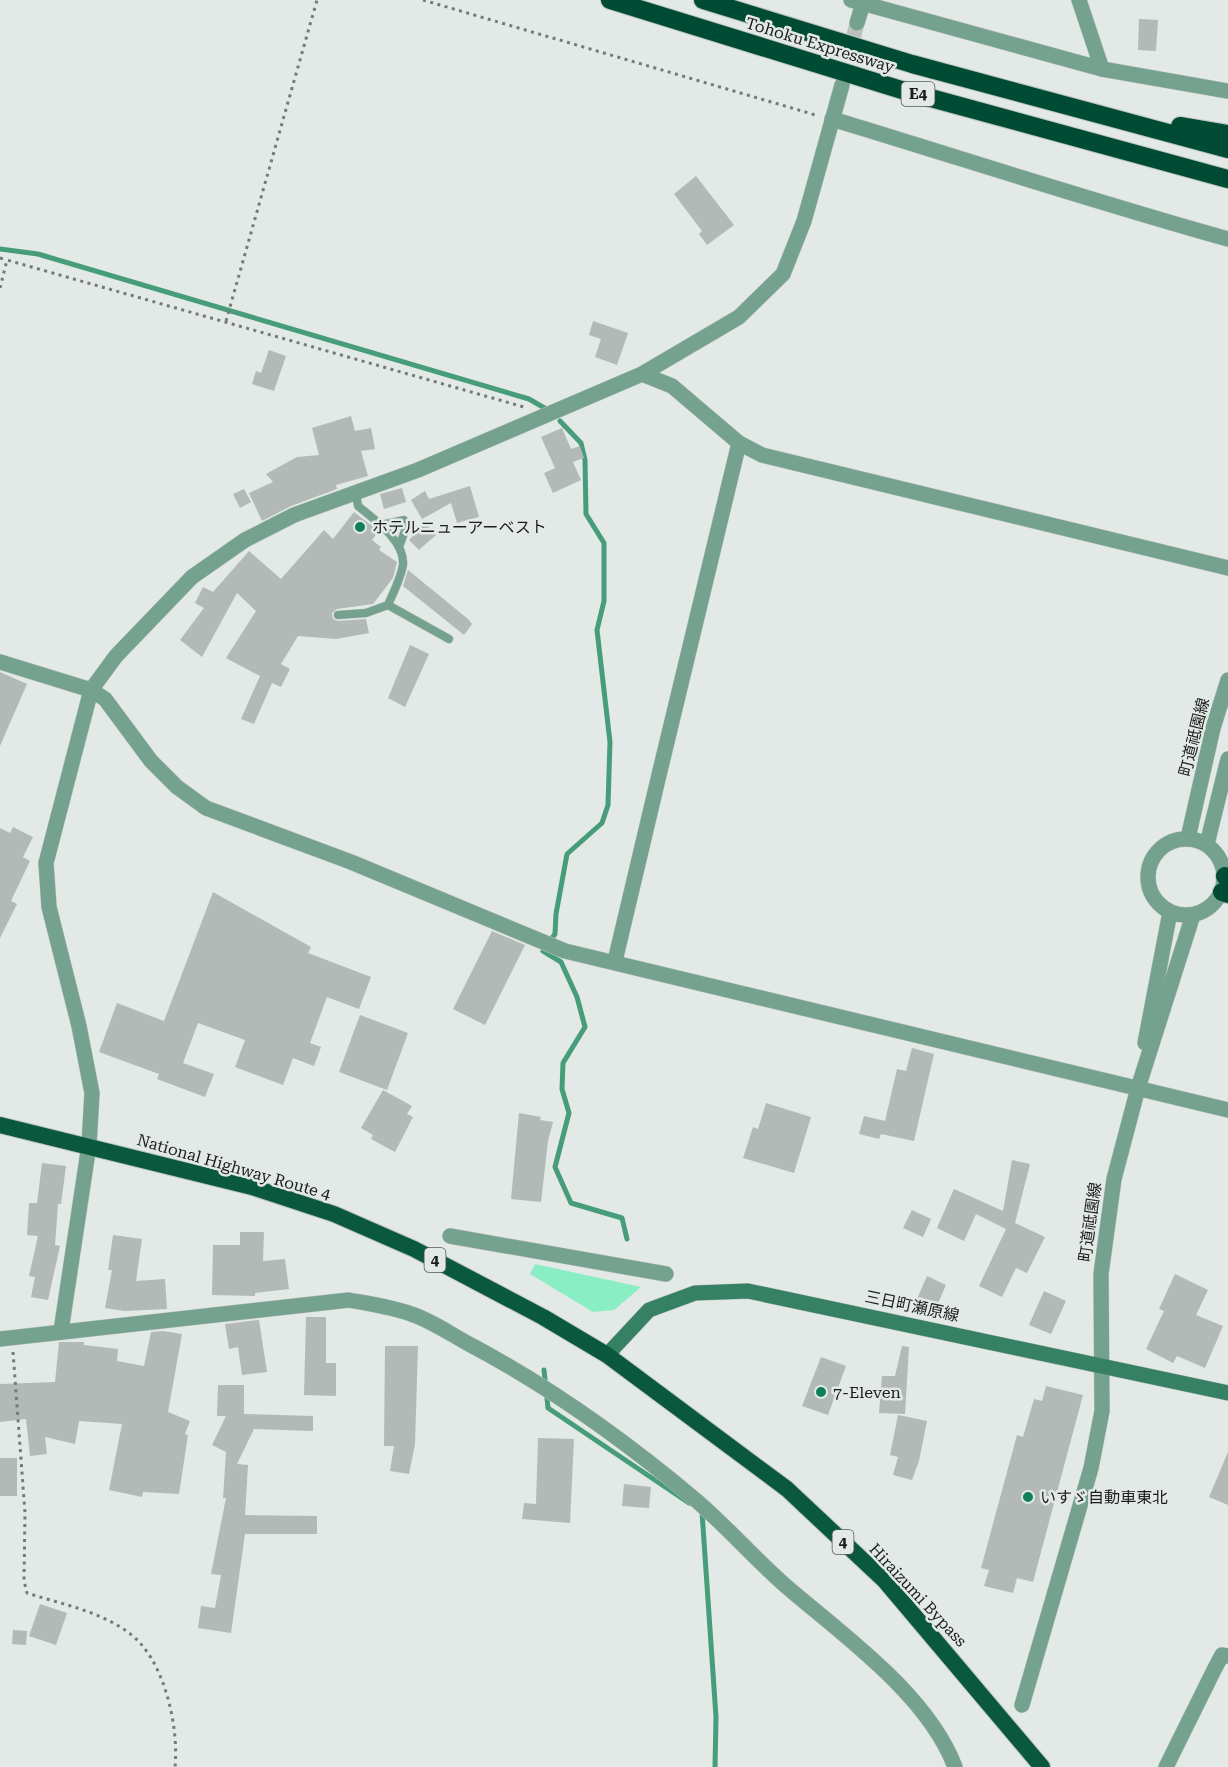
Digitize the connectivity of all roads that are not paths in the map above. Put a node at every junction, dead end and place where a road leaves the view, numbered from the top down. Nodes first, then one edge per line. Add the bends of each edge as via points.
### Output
1 (610, 0) edge
2 (703, 0) edge
3 (1079, 0) edge
4 (859, 1) edge
5 (857, 23) tunnel mouth
6 (1102, 69) junction
7 (842, 86) tunnel mouth
8 (1228, 91) edge
9 (1083, 111) junction
10 (832, 119) junction
11 (1228, 134) edge
12 (1228, 149) edge
13 (1228, 179) edge
14 (1228, 239) edge
15 (642, 374) junction
16 (739, 443) junction
17 (356, 491) junction
18 (381, 525) junction
19 (399, 547) junction
20 (1228, 568) edge
21 (388, 605) junction
22 (338, 615) dead end
23 (449, 639) dead end
24 (0, 662) edge
25 (1228, 680) edge
26 (91, 690) junction
27 (1228, 759) edge
28 (1188, 838) junction
29 (1208, 844) junction
30 (1226, 885) edge
31 (1170, 912) junction
32 (1193, 915) junction
33 (615, 961) junction
34 (1138, 1088) junction
35 (1228, 1110) edge
36 (0, 1125) edge
37 (89, 1145) junction
38 (450, 1236) dead end
39 (666, 1274) dead end
40 (61, 1331) junction
41 (6, 1338) edge
42 (607, 1355) junction
43 (1101, 1365) junction
44 (1228, 1393) edge
45 (1228, 1656) edge
46 (1022, 1705) dead end
47 (955, 1767) edge
48 (1042, 1767) edge
49 (1166, 1767) edge

1 - 13 highway, Tohoku Expressway / E4 via 905,91
2 - 9 highway, Tohoku Expressway / E4
3 - 6 street
4 - 5 street
4 - 6 street
6 - 8 street
7 - 10 street
9 - 11 highway
9 - 12 highway, Tohoku Expressway / E4
10 - 14 street via 1072,195
10 - 15 street via 804,221 783,274 739,317
15 - 16 street via 672,386
15 - 17 street via 418,470
16 - 20 street via 762,455
16 - 33 street
17 - 18 lane via 358,506
17 - 26 street via 294,515 245,540 192,577 116,656
18 - 19 lane
18 - 19 lane via 404,519 407,525
19 - 21 lane via 403,564
21 - 22 lane via 366,613
21 - 23 lane
24 - 26 street
25 - 28 street, 町道祗園線
26 - 33 street via 105,699 151,761 177,788 206,808 351,862 565,951
26 - 37 street via 46,863 48,907 92,1093
27 - 29 street
28 - 29 street
28 - 31 street via 1160,849 1148,871 1152,895
29 - 30 street via 1220,858
30 - 32 street via 1210,907
31 - 32 street
31 - 34 street, 町道祗園線
32 - 34 street, 町道祗園線
33 - 34 street
34 - 35 street
34 - 43 street, 町道祗園線 via 1114,1179 1103,1263
36 - 37 highway, National Highway Route 4 / 4
37 - 40 street
37 - 42 highway, National Highway Route 4 / 4 via 252,1187 334,1214 414,1249
38 - 39 street
40 - 41 street
40 - 47 street via 349,1300 413,1314 502,1361 597,1424 698,1503 892,1679 926,1717 949,1750
42 - 43 main road, 三日町瀬原線 via 649,1310 695,1293 748,1291
42 - 48 highway, Hiraizumi Bypass / 4 via 787,1489 885,1581
43 - 44 main road, 三日町瀬原線
43 - 46 street, 町道祗園線 via 1102,1411 1091,1468
45 - 49 street via 1222,1655

